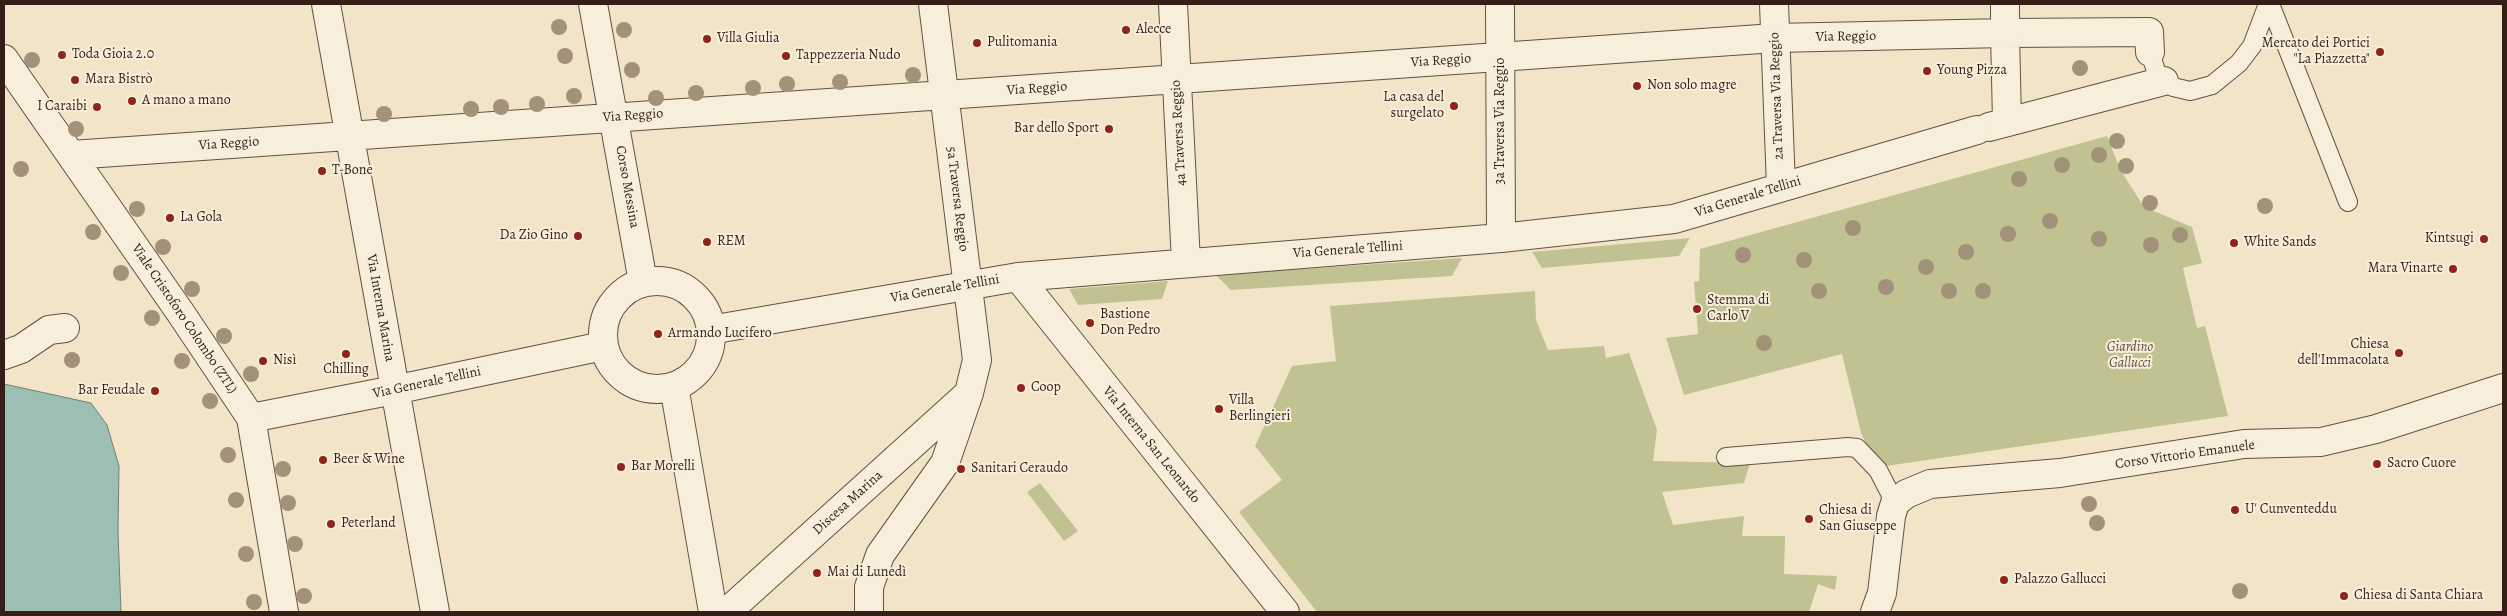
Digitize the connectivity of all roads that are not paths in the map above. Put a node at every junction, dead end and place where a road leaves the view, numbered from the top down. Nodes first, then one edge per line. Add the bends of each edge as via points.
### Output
1 (326, 4) edge
2 (593, 4) edge
3 (933, 4) edge
4 (1173, 4) edge
5 (1500, 4) edge
6 (1774, 4) edge
7 (2005, 4) edge
8 (2269, 4) edge
9 (2005, 33) junction
10 (1775, 38) junction
11 (2150, 52) joint
12 (1500, 57) junction
13 (4, 59) edge
14 (1176, 79) junction
15 (2164, 81) junction
16 (944, 96) junction
17 (614, 118) junction
18 (2007, 122) junction
19 (349, 136) junction
20 (70, 155) junction
21 (1780, 187) junction
22 (2348, 202) dead end
23 (1501, 238) junction
24 (1186, 262) junction
25 (1018, 277) junction
26 (643, 282) junction
27 (968, 285) junction
28 (65, 328) dead end
29 (710, 330) junction
30 (603, 346) junction
31 (4, 355) edge
32 (674, 386) junction
33 (2503, 388) edge
34 (394, 390) junction
35 (969, 393) junction
36 (250, 418) junction
37 (1726, 457) dead end
38 (1895, 503) junction
39 (284, 612) edge
40 (435, 612) edge
41 (713, 612) edge
42 (727, 612) edge
43 (869, 612) edge
44 (1285, 612) edge
45 (1874, 612) edge

1 - 19 street, Via Interna Marina
2 - 17 street, Corso Messina
3 - 16 street, 5a Traversa Reggio
4 - 14 street, 4a Traversa Reggio
5 - 12 street, 3a Traversa Via Reggio
6 - 10 street, 2a Traversa Via Reggio
7 - 9 street
8 - 15 lane via 2252,46 2226,76 2212,85 2190,91
8 - 22 lane
9 - 10 street, Via Reggio
9 - 11 street, Via Reggio via 2148,32
9 - 18 street
10 - 12 street, Via Reggio
10 - 21 street, 2a Traversa Via Reggio
11 - 15 lane via 2156,71
12 - 14 street, Via Reggio
12 - 23 street, 3a Traversa Via Reggio
13 - 20 street, Viale Cristoforo Colombo (ZTL)
14 - 16 street, Via Reggio
14 - 24 street, 4a Traversa Reggio
15 - 18 street, Via Generale Tellini
16 - 17 street, Via Reggio
16 - 27 street, 5a Traversa Reggio
17 - 19 street, Via Reggio
17 - 26 street, Corso Messina
18 - 21 street, Via Generale Tellini
19 - 20 street, Via Reggio
19 - 34 street, Via Interna Marina
20 - 36 street, Viale Cristoforo Colombo (ZTL)
21 - 23 street, Via Generale Tellini via 1674,219
23 - 24 street, Via Generale Tellini
24 - 25 street, Via Generale Tellini
25 - 27 street, Via Generale Tellini
25 - 44 street, Via Interna San Leonardo
26 - 29 street via 654,280 682,286 700,301
26 - 30 street via 616,298 606,315
27 - 29 street, Via Generale Tellini
27 - 35 street, 5a Traversa Reggio via 977,360
28 - 31 street via 49,330 21,349
29 - 32 street via 710,342 703,362 685,381
30 - 32 street via 614,368 631,382 648,388
30 - 34 street, Via Generale Tellini
32 - 41 street
33 - 38 street, Corso Vittorio Emanuele via 2321,442 2244,444 2060,473 1930,484 1906,494
34 - 36 street, Via Generale Tellini
34 - 40 street, Via Interna Marina
35 - 42 street, Discesa Marina
35 - 43 street, 5a Traversa Reggio via 945,463 880,555 869,587
36 - 39 street, Viale Cristoforo Colombo (ZTL)
37 - 38 lane via 1848,446 1856,448 1878,470
38 - 45 street via 1890,516 1882,593

